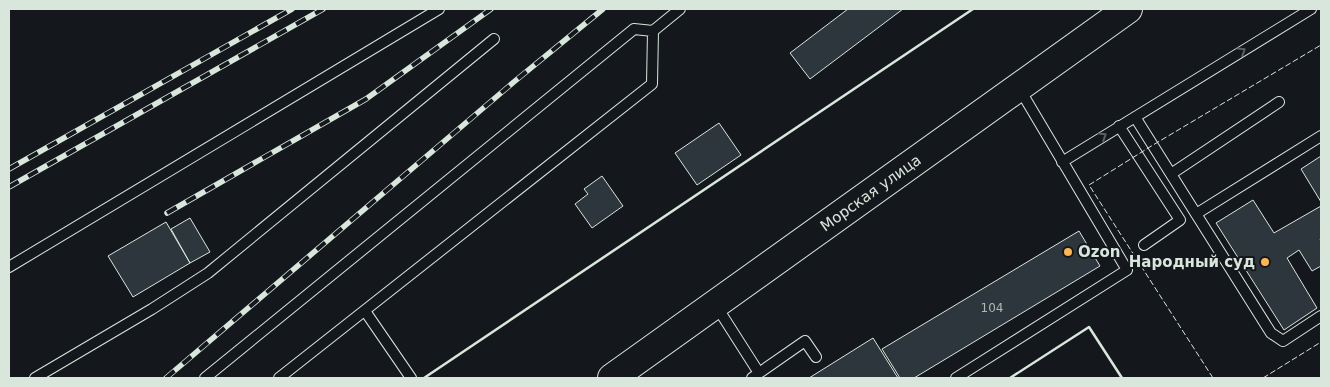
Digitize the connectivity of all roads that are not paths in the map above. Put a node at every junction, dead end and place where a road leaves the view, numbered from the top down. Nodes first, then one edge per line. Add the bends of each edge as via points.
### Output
1 (439, 9) edge
2 (680, 9) edge
3 (1128, 9) edge
4 (1311, 9) edge
5 (653, 32) junction
6 (494, 40) dead end
7 (1018, 87) junction
8 (1280, 102) dead end
9 (1135, 117) junction
10 (1119, 126) junction
11 (1321, 136) edge
12 (1062, 162) junction
13 (1171, 174) junction
14 (1196, 214) junction
15 (1144, 245) dead end
16 (9, 267) edge
17 (714, 303) junction
18 (364, 311) junction
19 (1321, 316) edge
20 (816, 357) dead end
21 (756, 376) edge
22 (35, 378) edge
23 (205, 378) edge
24 (279, 378) edge
25 (411, 378) edge
26 (612, 378) edge
27 (956, 378) edge

1 - 16 lane
2 - 5 lane
3 - 7 main road, Морская улица
9 -> 4 lane
5 - 18 lane via 652,84
5 - 23 lane via 634,29
6 - 22 lane via 208,273
7 - 12 lane
7 - 17 main road, Морская улица
8 - 13 lane
9 - 10 lane
9 - 13 lane
12 -> 10 lane
10 - 15 lane via 1180,220
11 - 14 lane
12 - 27 lane via 1127,270
13 - 14 lane
14 - 19 lane via 1271,333 1282,341
17 - 21 lane
17 - 26 main road, Морская улица
18 - 24 lane
18 - 25 lane
20 - 21 lane via 805,341

